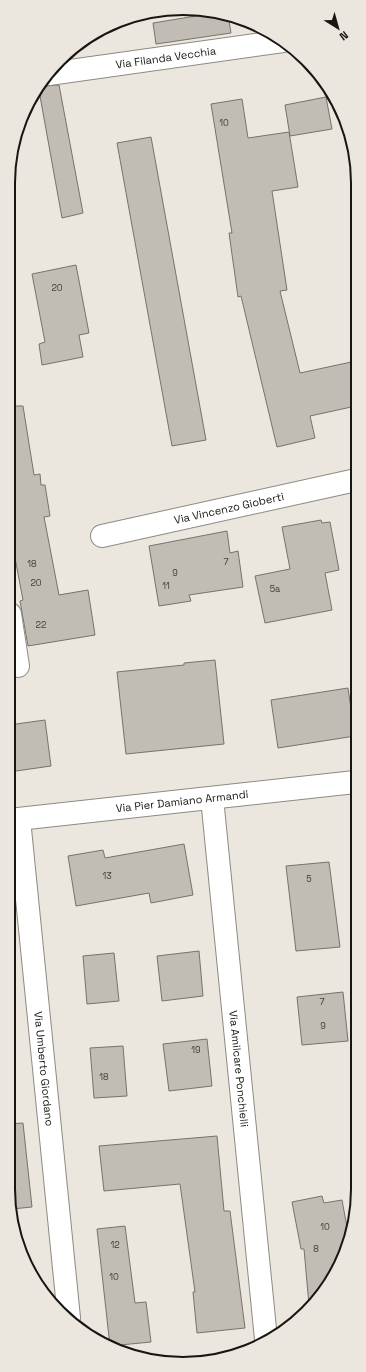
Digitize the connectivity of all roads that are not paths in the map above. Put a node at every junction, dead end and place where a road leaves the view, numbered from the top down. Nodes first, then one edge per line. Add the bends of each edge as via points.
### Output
1 (275, 42) edge
2 (56, 73) edge
3 (351, 481) edge
4 (102, 536) dead end
5 (15, 646) edge
6 (18, 666) dead end
7 (351, 782) edge
8 (212, 798) junction
9 (15, 819) edge
10 (15, 828) edge
11 (68, 1312) edge
12 (266, 1335) edge

1 - 2 street, Via Filanda Vecchia
3 - 4 street, Via Vincenzo Gioberti
5 - 6 street
7 - 8 street, Via Pier Damiano Armandi
8 - 9 street, Via Pier Damiano Armandi
8 - 12 street, Via Amilcare Ponchielli
10 - 11 street, Via Umberto Giordano

